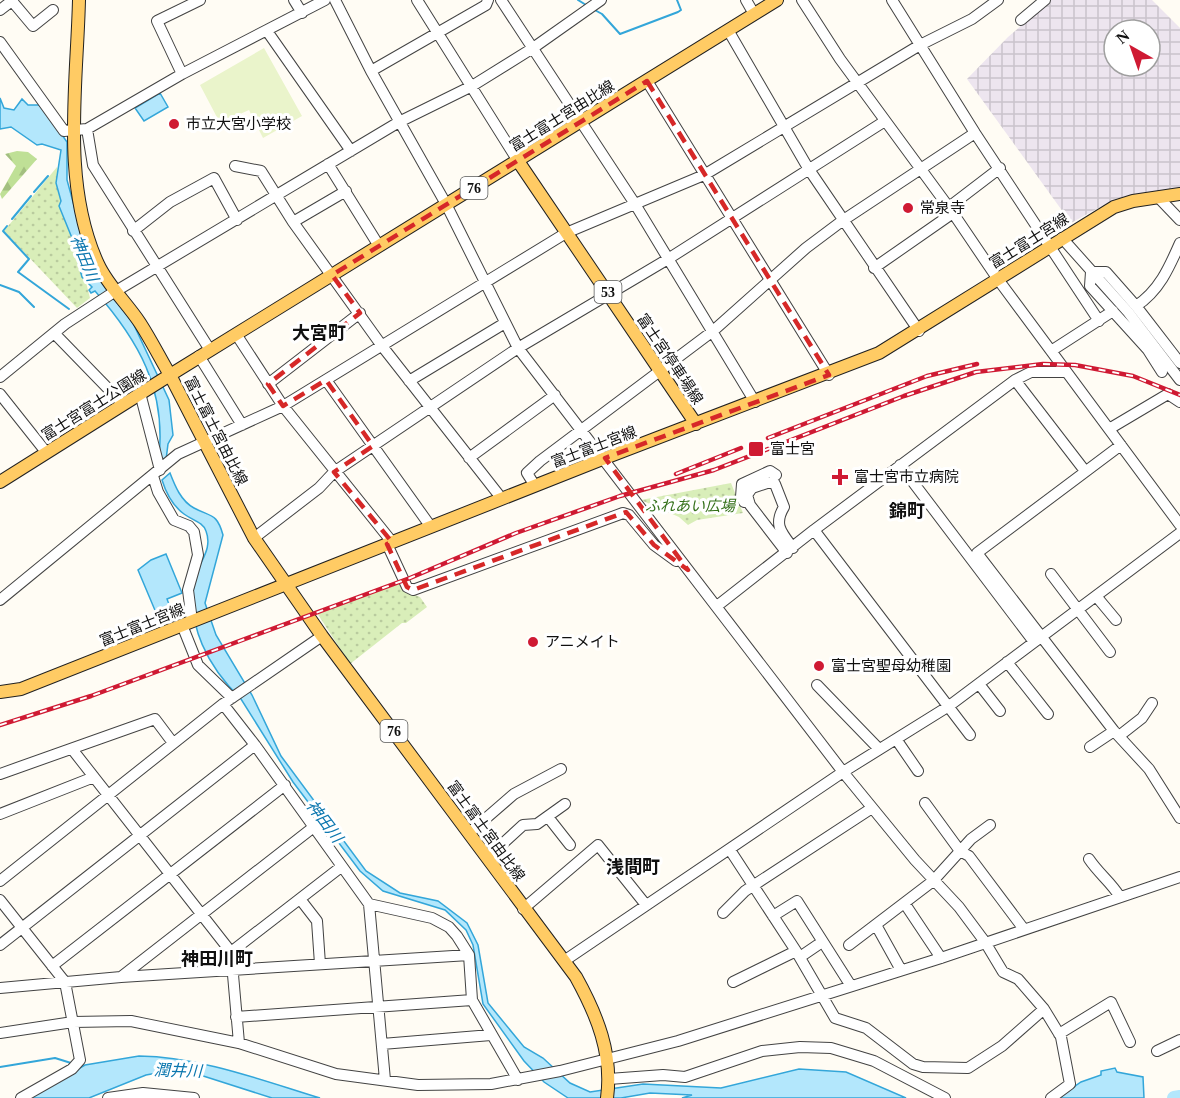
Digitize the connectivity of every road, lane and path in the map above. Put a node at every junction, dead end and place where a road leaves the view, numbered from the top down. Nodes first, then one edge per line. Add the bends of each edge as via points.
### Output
1 (13, 0) edge
2 (79, 0) edge
3 (200, 0) edge
4 (294, 0) edge
5 (326, 0) edge
6 (335, 0) edge
7 (417, 0) edge
8 (488, 0) edge
9 (501, 0) edge
10 (746, 0) edge
11 (777, 0) edge
12 (802, 0) edge
13 (892, 0) edge
14 (998, 0) edge
15 (1045, 0) edge
16 (593, 2) edge
17 (0, 10) edge
18 (53, 10) dead end
19 (302, 13) junction
20 (754, 14) junction
21 (1021, 20) dead end
22 (729, 30) junction
23 (267, 31) junction
24 (437, 33) junction
25 (0, 42) edge
26 (920, 45) junction
27 (533, 48) junction
28 (371, 71) junction
29 (182, 74) junction
30 (647, 81) junction
31 (858, 84) junction
32 (472, 86) junction
33 (399, 122) junction
34 (581, 122) junction
35 (885, 122) junction
36 (783, 127) junction
37 (81, 130) junction
38 (975, 133) junction
39 (351, 151) junction
40 (518, 161) junction
41 (328, 164) junction
42 (235, 166) dead end
43 (808, 168) junction
44 (1000, 168) junction
45 (921, 170) junction
46 (704, 175) junction
47 (346, 191) junction
48 (1180, 194) edge
49 (276, 196) junction
50 (1158, 197) junction
51 (446, 204) junction
52 (635, 204) junction
53 (951, 210) junction
54 (732, 218) junction
55 (237, 220) junction
56 (1180, 220) edge
57 (842, 221) junction
58 (293, 222) junction
59 (133, 231) junction
60 (566, 233) junction
61 (1062, 238) junction
62 (1180, 243) edge
63 (1050, 245) junction
64 (379, 246) junction
65 (668, 259) junction
66 (874, 268) junction
67 (156, 269) junction
68 (1091, 272) junction
69 (332, 275) junction
70 (997, 278) junction
71 (770, 280) junction
72 (486, 283) junction
73 (113, 292) junction
74 (609, 293) junction
75 (1136, 306) junction
76 (1113, 311) junction
77 (360, 313) junction
78 (1100, 321) junction
79 (505, 323) junction
80 (712, 331) junction
81 (919, 331) junction
82 (54, 333) junction
83 (236, 334) junction
84 (382, 346) junction
85 (518, 348) junction
86 (1051, 351) junction
87 (205, 353) junction
88 (1180, 363) edge
89 (661, 372) junction
90 (1065, 372) junction
91 (1162, 372) dead end
92 (829, 375) junction
93 (0, 377) edge
94 (161, 380) junction
95 (326, 380) junction
96 (1016, 380) junction
97 (1180, 380) edge
98 (409, 381) junction
99 (268, 384) junction
100 (141, 393) junction
101 (0, 394) edge
102 (555, 395) junction
103 (755, 402) junction
104 (1180, 402) edge
105 (123, 404) junction
106 (283, 406) junction
107 (431, 407) junction
108 (696, 424) junction
109 (242, 425) junction
110 (1109, 429) junction
111 (582, 431) junction
112 (203, 441) junction
113 (1121, 445) junction
114 (373, 446) junction
115 (46, 452) junction
116 (469, 458) junction
117 (605, 458) junction
118 (900, 465) junction
119 (1085, 471) junction
120 (334, 472) junction
121 (156, 473) junction
122 (776, 475) dead end
123 (0, 482) edge
124 (535, 486) junction
125 (502, 499) junction
126 (1180, 525) edge
127 (431, 526) junction
128 (814, 530) junction
129 (1180, 532) edge
130 (254, 538) junction
131 (389, 543) junction
132 (786, 550) junction
133 (688, 570) junction
134 (1051, 574) dead end
135 (286, 583) junction
136 (1096, 596) junction
137 (0, 600) edge
138 (717, 606) junction
139 (1076, 610) junction
140 (1116, 620) dead end
141 (189, 622) junction
142 (322, 636) junction
143 (1038, 639) junction
144 (1110, 652) dead end
145 (1007, 662) junction
146 (979, 684) junction
147 (817, 685) dead end
148 (0, 692) edge
149 (230, 699) junction
150 (1152, 703) dead end
151 (949, 706) junction
152 (1000, 711) dead end
153 (1048, 714) dead end
154 (1116, 734) junction
155 (970, 735) dead end
156 (896, 739) junction
157 (173, 743) junction
158 (255, 745) junction
159 (1090, 747) dead end
160 (72, 749) junction
161 (879, 749) junction
162 (561, 769) dead end
163 (918, 771) dead end
164 (843, 772) junction
165 (0, 774) edge
166 (94, 777) junction
167 (285, 785) junction
168 (109, 795) junction
169 (925, 803) dead end
170 (565, 804) dead end
171 (872, 808) junction
172 (0, 814) edge
173 (548, 817) junction
174 (1180, 818) edge
175 (990, 825) dead end
176 (315, 826) junction
177 (469, 833) junction
178 (140, 835) junction
179 (570, 845) dead end
180 (730, 850) junction
181 (960, 851) junction
182 (487, 858) junction
183 (1089, 859) dead end
184 (340, 867) junction
185 (170, 874) junction
186 (1180, 877) edge
187 (0, 881) edge
188 (933, 881) junction
189 (754, 886) junction
190 (1120, 897) junction
191 (300, 899) junction
192 (0, 900) edge
193 (369, 904) junction
194 (905, 904) junction
195 (646, 905) junction
196 (523, 909) junction
197 (201, 913) junction
198 (723, 913) dead end
199 (773, 916) junction
200 (876, 925) junction
201 (21, 927) junction
202 (1023, 928) junction
203 (822, 942) junction
204 (986, 942) junction
205 (0, 945) edge
206 (849, 945) dead end
207 (231, 952) junction
208 (798, 954) junction
209 (469, 955) junction
210 (941, 958) junction
211 (564, 960) junction
212 (376, 963) junction
213 (320, 964) junction
214 (52, 966) junction
215 (901, 970) junction
216 (233, 971) junction
217 (121, 977) junction
218 (65, 982) junction
219 (733, 982) dead end
220 (851, 986) junction
221 (0, 988) edge
222 (822, 995) junction
223 (472, 1000) junction
224 (379, 1007) junction
225 (1044, 1009) junction
226 (236, 1017) junction
227 (73, 1022) junction
228 (0, 1033) edge
229 (1059, 1034) junction
230 (491, 1035) junction
231 (1180, 1040) edge
232 (1130, 1042) dead end
233 (239, 1043) junction
234 (382, 1044) junction
235 (1157, 1051) dead end
236 (609, 1059) junction
237 (521, 1079) junction
238 (609, 1079) junction
239 (385, 1080) junction
240 (21, 1098) edge
241 (108, 1098) edge
242 (194, 1098) edge
243 (607, 1098) edge
244 (945, 1098) edge
245 (1050, 1098) edge

1 - 17 street
1 - 18 street via 33,26
2 - 37 main road, 富士宮富士公園線
3 - 29 street via 157,21
4 - 19 street
5 - 19 street
6 - 28 street
7 - 24 street
8 - 24 street via 486,5
9 - 27 street
10 - 20 street
11 - 20 main road, 富士富士宮由比線 / 76
12 - 31 street
13 - 26 street
14 - 26 street via 972,19
15 - 21 street
16 - 27 street
19 - 23 street
20 - 22 main road, 富士富士宮由比線 / 76
22 - 30 main road, 富士富士宮由比線 / 76
22 - 36 street
23 - 29 street
23 - 39 street
24 - 28 street
24 - 32 street
25 - 37 street via 64,131
26 - 31 street
26 - 38 street
27 - 32 street
27 - 34 street
28 - 33 street
29 - 37 street
30 - 34 main road, 富士富士宮由比線 / 76
30 - 46 street
31 - 35 street
31 - 36 street
32 - 33 street
32 - 40 street
33 - 39 street
33 - 51 street
34 - 40 main road, 富士富士宮由比線 / 76
34 - 52 street
35 - 43 street
35 - 45 street
36 - 43 street
36 - 46 street
37 - 59 street via 93,165
37 - 73 main road, 富士宮富士公園線 via 74,168 81,208 97,262
38 - 44 street
38 - 45 street
39 - 41 street
40 - 51 main road, 富士富士宮由比線 / 76
40 - 60 main road, 富士宮停車場線 / 53
41 - 47 street
41 - 49 street
42 - 49 street via 261,171
43 - 54 street
43 - 57 street
44 - 53 street
44 - 63 street
45 - 53 street
45 - 57 street
46 - 52 street
46 - 54 street
47 - 58 street
47 - 64 street
48 - 50 main road, 富士富士宮線
49 - 55 street
49 - 58 street
50 - 56 street
50 - 61 main road, 富士富士宮線 via 1114,207
51 - 64 main road, 富士富士宮由比線 / 76
51 - 72 street
52 - 60 street
52 - 65 street
53 - 66 street
53 - 70 street
54 - 65 street
54 - 71 street
55 - 59 street via 214,178 170,202
55 - 67 street
57 - 66 street
57 - 71 street
58 - 69 street
59 - 67 street
60 - 72 street
60 - 74 main road, 富士宮停車場線 / 53
61 - 63 main road, 富士富士宮線
61 - 68 street
62 - 75 street via 1152,296
63 - 70 main road, 富士富士宮線
63 - 78 street
64 - 69 main road, 富士富士宮由比線 / 76
65 - 74 street
65 - 80 street
66 - 81 street
67 - 73 street
67 - 87 street
68 - 75 street via 1106,272
68 - 76 street via 1090,286
68 - 97 street via 1128,312
69 - 77 street
69 - 83 main road, 富士富士宮由比線 / 76
70 - 81 main road, 富士富士宮線
70 - 86 street
71 - 80 street
71 - 92 street
72 - 79 street
72 - 84 street
73 - 82 street
73 - 94 main road, 富士宮富士公園線 via 140,323
74 - 85 street
74 - 89 main road, 富士宮停車場線 / 53
75 - 88 street
76 - 78 street
76 - 91 street
77 - 84 street
77 - 99 street
78 - 86 street
79 - 85 street
79 - 98 street
80 - 89 street
80 - 103 street
81 - 92 main road, 富士富士宮線
82 - 93 street
82 - 105 street
83 - 87 main road, 富士富士宮由比線 / 76
83 - 99 street
84 - 95 street
84 - 98 street
85 - 102 street
85 - 107 street
86 - 90 street
87 - 94 main road, 富士富士宮由比線 / 76
87 - 109 street
89 - 108 main road, 富士宮停車場線 / 53
89 - 111 street
90 - 96 street via 1031,372
90 - 110 street
92 - 103 main road, 富士富士宮線
94 - 100 main road, 富士宮富士公園線
94 - 112 main road, 富士富士宮由比線 / 76
95 - 106 street
95 - 114 street
96 - 118 street
96 - 119 street
98 - 107 street
99 - 106 street
100 - 105 main road, 富士宮富士公園線
100 - 121 street
101 - 115 street
102 - 111 street
102 - 116 street
103 - 108 main road, 富士富士宮線
104 - 110 street via 1168,394
105 - 115 main road, 富士宮富士公園線
106 - 109 street
106 - 120 street
107 - 114 street
107 - 116 street
108 - 117 main road, 富士富士宮線
109 - 112 street
110 - 113 street
111 - 117 street
111 - 124 street via 527,473
112 - 121 street via 178,454
112 - 130 main road, 富士富士宮由比線 / 76
113 - 119 street
113 - 126 street
114 - 120 street
114 - 127 street
115 - 123 main road, 富士宮富士公園線
116 - 125 street
117 - 124 main road, 富士富士宮線
117 - 133 street
118 - 128 street
118 - 143 street
119 - 143 street via 977,553
120 - 130 street
120 - 131 street
121 - 137 street
121 - 141 street via 158,492 174,520 194,532 198,555 188,595
122 - 132 street via 770,471 742,484 741,497 767,538
124 - 125 main road, 富士富士宮線
125 - 127 main road, 富士富士宮線
127 - 131 main road, 富士富士宮線
128 - 132 street
128 - 151 street
129 - 136 street
130 - 135 main road, 富士富士宮由比線 / 76
131 - 133 street via 407,587 413,590 623,513 629,514 654,545
131 - 135 main road, 富士富士宮線
132 - 132 street via 750,505 747,495 752,488 775,484 784,507 777,526
132 - 138 street
133 - 138 street
134 - 139 street
135 - 141 main road, 富士富士宮線
135 - 142 main road, 富士富士宮由比線 / 76
136 - 139 street
136 - 140 street
138 - 164 street
139 - 143 street
139 - 144 street
141 - 148 main road, 富士富士宮線 via 21,689
141 - 149 street via 198,665
142 - 149 street
142 - 177 main road, 富士富士宮由比線 / 76
143 - 145 street
143 - 154 street via 1092,699
145 - 146 street
145 - 153 street
146 - 151 street
146 - 152 street
147 - 161 street
149 - 157 street
149 - 158 street
150 - 154 street via 1142,718
151 - 155 street
151 - 156 street
154 - 159 street
154 - 174 street via 1149,769
156 - 161 street
156 - 163 street
157 - 160 street via 155,719
157 - 168 street
158 - 167 street
158 - 178 street
160 - 165 street
160 - 166 street
161 - 164 street
162 - 177 street via 514,794
164 - 171 street
164 - 180 street
166 - 168 street
166 - 172 street
167 - 176 street
167 - 185 street
168 - 178 street
168 - 187 street
169 - 181 street
170 - 173 street
171 - 188 street
171 - 189 street
173 - 179 street
173 - 182 street via 537,824 524,825
175 - 181 street
176 - 184 street
176 - 197 street
177 - 182 main road, 富士富士宮由比線 / 76
178 - 185 street
178 - 201 street
180 - 189 street
180 - 195 street
181 - 188 street
181 - 202 street via 969,856
182 - 196 main road, 富士富士宮由比線 / 76
183 - 190 street
184 - 191 street
184 - 193 street
185 - 197 street
185 - 214 street
186 - 190 street
188 - 194 street
188 - 204 street
189 - 198 street
189 - 199 street
190 - 202 street
191 - 207 street
191 - 213 street via 317,921
192 - 201 street
193 - 209 street via 443,923
193 - 212 street
194 - 200 street
194 - 210 street
195 - 196 street via 598,845
195 - 211 street
196 - 211 main road, 富士富士宮由比線 / 76
197 - 207 street
197 - 217 street
199 - 203 street via 796,901
199 - 208 street
200 - 206 street
200 - 215 street
201 - 205 street
201 - 214 street
202 - 204 street
203 - 208 street
203 - 220 street
204 - 210 street
204 - 225 street via 1003,972 1018,979
207 - 216 street
208 - 219 street
208 - 222 street
209 - 212 street
209 - 223 street
210 - 215 street
211 - 236 main road, 富士富士宮由比線 / 76 via 585,994
212 - 213 street
212 - 224 street
213 - 216 street
214 - 218 street
215 - 220 street
216 - 217 street
216 - 226 street
217 - 218 street
218 - 221 street
218 - 227 street
220 - 222 street
222 - 225 street via 835,1018 866,1028 913,1064 923,1067 968,1068 1002,1046
222 - 236 street
223 - 224 street
223 - 230 street
224 - 226 street
224 - 234 street
225 - 229 street
226 - 233 street
227 - 228 street
227 - 233 street via 131,1021
227 - 240 street via 80,1060 72,1069
229 - 232 street via 1111,1002
229 - 245 street via 1070,1084
230 - 234 street
230 - 237 street
231 - 235 street
233 - 239 street via 336,1074
234 - 239 street
236 - 237 street
236 - 238 main road, 富士富士宮由比線 / 76
237 - 239 street via 451,1086
238 - 243 main road, 富士富士宮由比線 / 76
238 - 244 street via 685,1077 762,1051 831,1048 874,1061
241 - 242 street via 143,1093

